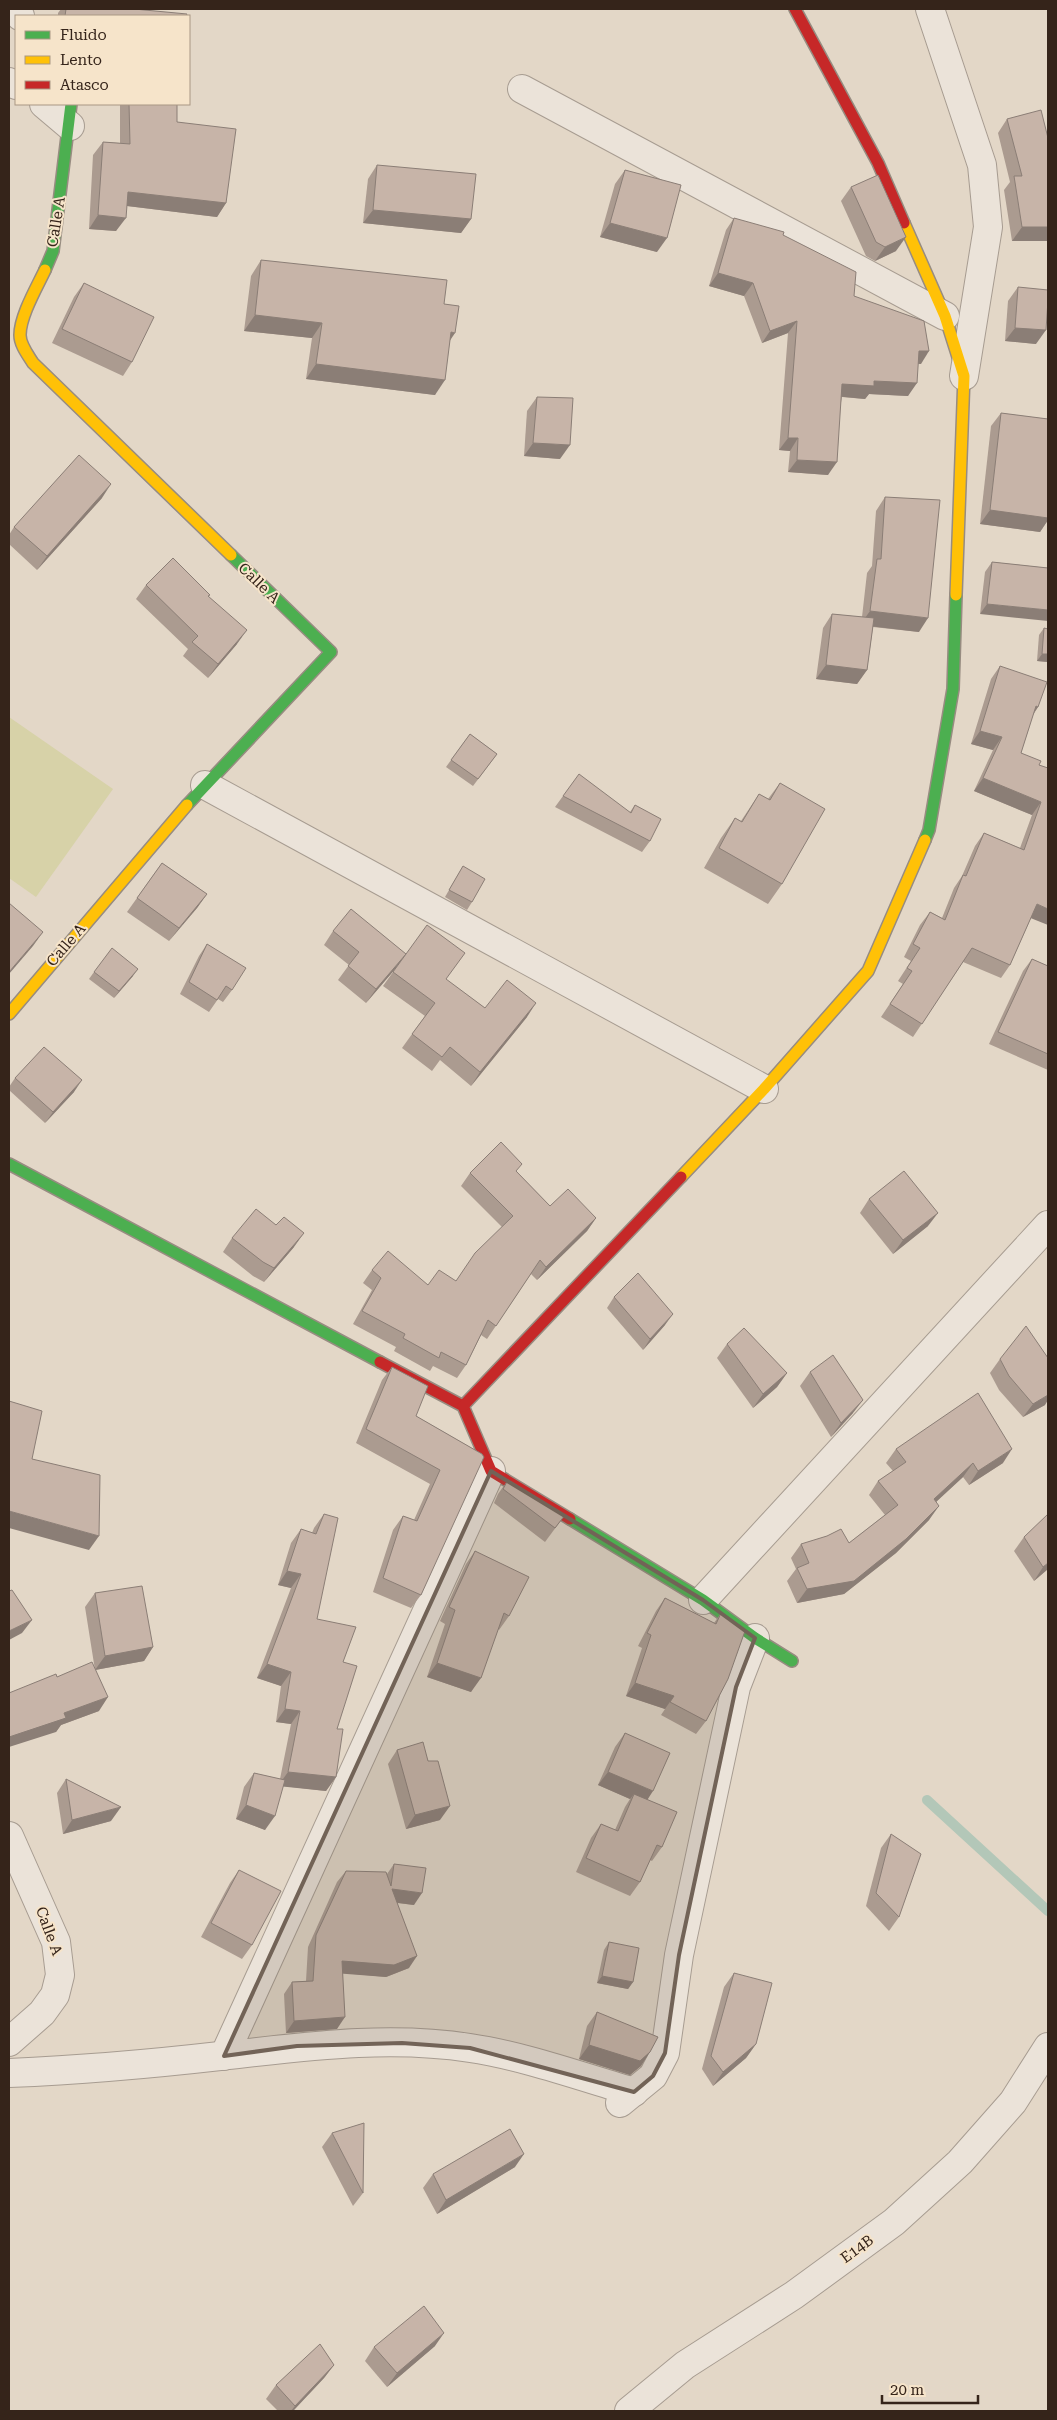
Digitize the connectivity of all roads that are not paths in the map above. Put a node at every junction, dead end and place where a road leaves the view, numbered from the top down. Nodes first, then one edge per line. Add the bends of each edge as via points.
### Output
1 (795, 9) edge
2 (930, 9) edge
3 (522, 89) dead end
4 (46, 105) edge
5 (70, 115) edge
6 (945, 316) junction
7 (964, 376) junction
8 (205, 785) junction
9 (9, 1014) edge
10 (764, 1089) junction
11 (9, 1164) edge
12 (1048, 1224) edge
13 (463, 1406) junction
14 (490, 1471) junction
15 (703, 1600) junction
16 (755, 1638) junction
17 (792, 1661) dead end
18 (9, 1836) edge
19 (9, 2042) edge
20 (1048, 2047) edge
21 (224, 2056) junction
22 (9, 2073) edge
23 (629, 2411) edge

1 - 6 street via 878,163
2 - 7 street via 982,165 988,227
3 - 6 street
4 - 5 street
5 - 8 street, Calle A via 53,251 25,314 20,335 24,348 43,373 331,652
6 - 7 street
7 - 10 street via 954,689 929,830 868,971
8 - 9 street, Calle A
8 - 10 street
10 - 13 street
11 - 13 street
12 - 15 street
13 - 14 street
14 - 15 street
14 - 21 street
15 - 16 street
16 - 17 street
16 - 21 street via 736,1687 680,1955 665,2052 653,2076 626,2099 538,2064 470,2048 402,2043 297,2046
18 - 19 street, Calle A via 56,1942 60,1975 55,1995 42,2013
20 - 23 street, E14B via 1013,2102 960,2162 894,2222 794,2295 685,2365
21 - 22 street via 105,2068

